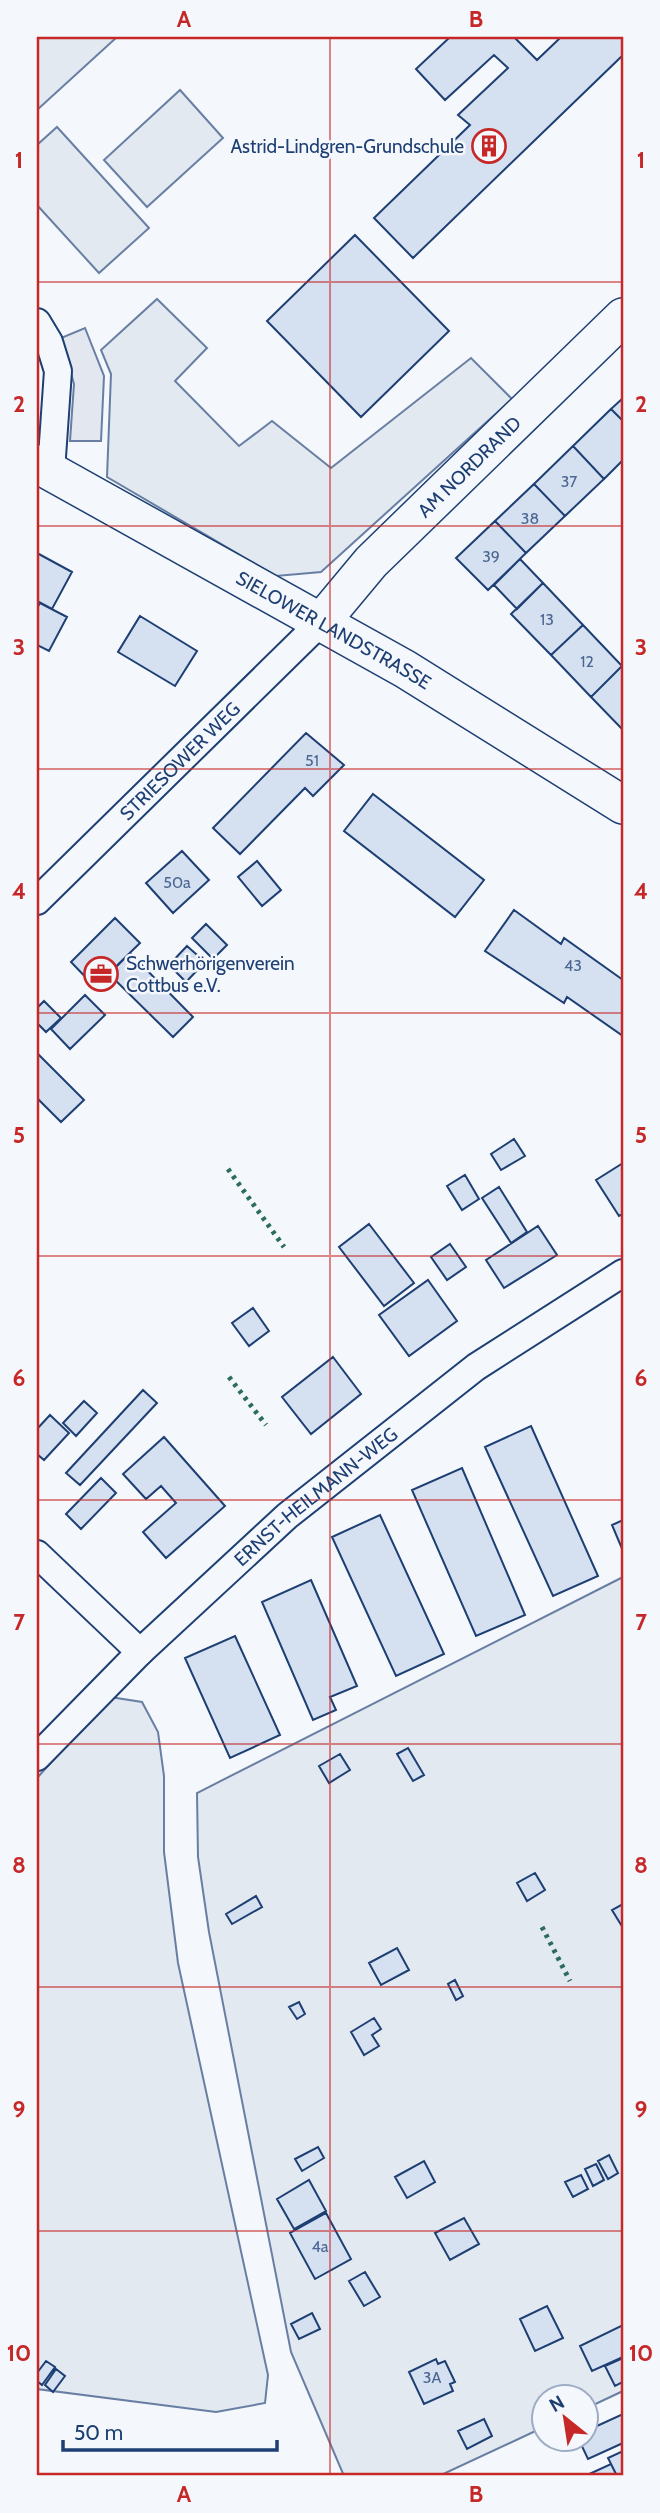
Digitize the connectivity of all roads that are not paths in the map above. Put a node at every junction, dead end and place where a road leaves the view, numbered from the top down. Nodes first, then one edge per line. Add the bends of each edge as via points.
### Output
1 (623, 317) edge
2 (37, 322) edge
3 (44, 467) edge
4 (321, 622) junction
5 (623, 805) edge
6 (37, 901) edge
7 (623, 1273) edge
8 (37, 1553) edge
9 (140, 1652) junction
10 (37, 1757) edge

1 - 4 main road, AM NORDRAND via 371,562
2 - 3 street via 58,371
3 - 4 main road, SIELOWER LANDSTRASSE
4 - 5 main road, SIELOWER LANDSTRASSE
4 - 6 street, STRIESOWER WEG
7 - 9 street, ERNST-HEILMANN-WEG via 476,1367 287,1516
8 - 9 street
9 - 10 street, ERNST-HEILMANN-WEG

